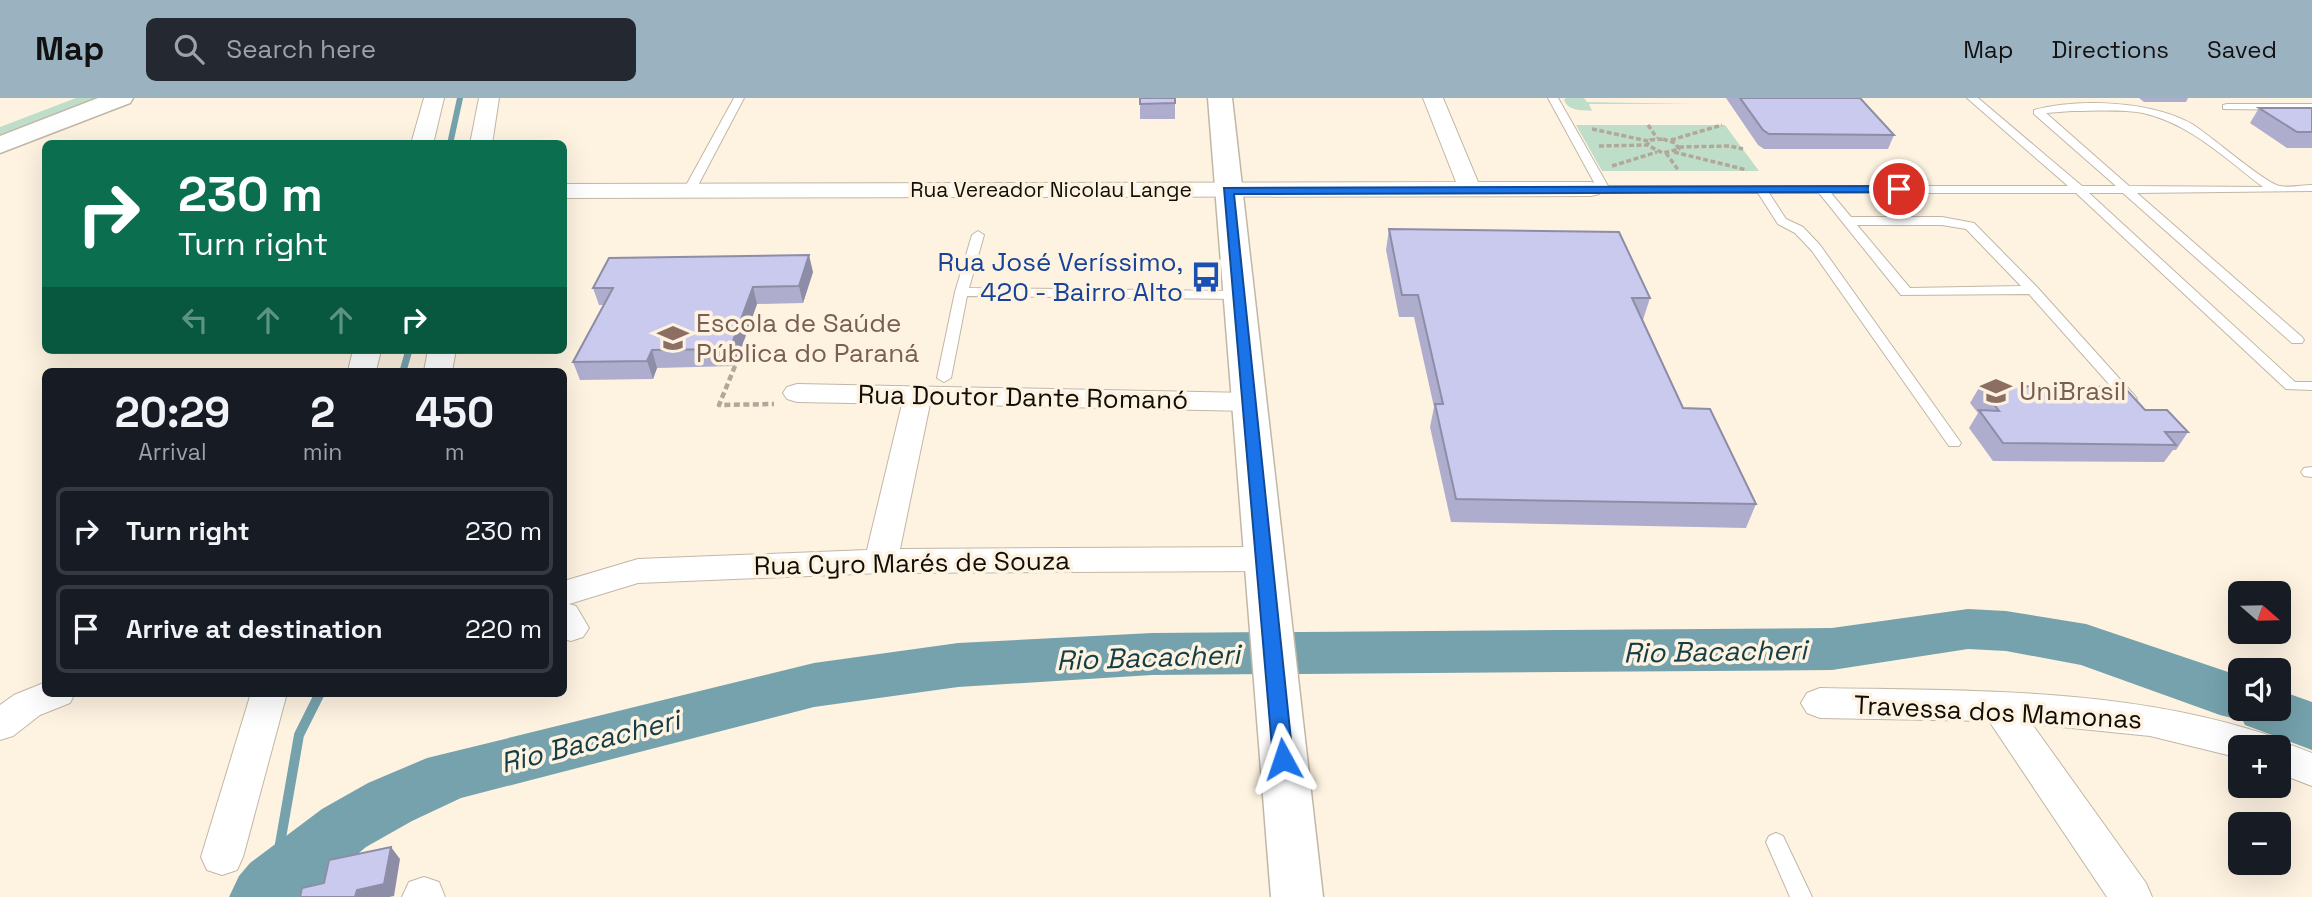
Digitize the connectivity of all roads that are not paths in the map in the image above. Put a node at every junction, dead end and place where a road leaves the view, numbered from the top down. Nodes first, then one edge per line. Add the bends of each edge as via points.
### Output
1 (62, 98) edge
2 (121, 98) edge
3 (434, 98) edge
4 (489, 98) edge
5 (739, 98) edge
6 (1220, 98) edge
7 (1433, 98) edge
8 (1553, 98) edge
9 (1972, 98) edge
10 (2227, 107) dead end
11 (2312, 107) edge
12 (0, 121) edge
13 (423, 140) edge
14 (482, 140) edge
15 (0, 145) edge
16 (1599, 183) junction
17 (2312, 188) edge
18 (1761, 189) junction
19 (1822, 189) junction
20 (2078, 189) junction
21 (1228, 190) junction
22 (1470, 190) junction
23 (2127, 190) junction
24 (2275, 190) junction
25 (567, 191) edge
26 (688, 191) junction
27 (1847, 221) junction
28 (978, 235) dead end
29 (2032, 290) junction
30 (961, 292) junction
31 (1238, 295) junction
32 (2297, 340) dead end
33 (944, 379) dead end
34 (2312, 386) edge
35 (918, 395) junction
36 (789, 399) road end
37 (2130, 399) edge
38 (1249, 402) junction
39 (1954, 443) dead end
40 (881, 561) junction
41 (1266, 578) junction
42 (567, 592) edge
43 (47, 697) edge
44 (268, 697) edge
45 (1820, 703) dead end
46 (2000, 708) junction
47 (0, 725) edge
48 (2228, 737) edge
49 (2291, 761) edge
50 (2312, 770) edge
51 (1776, 842) dead end
52 (222, 857) dead end
53 (1297, 897) edge
54 (1801, 897) edge
55 (2131, 897) edge

1 - 12 main road
2 - 15 main road
3 - 13 street
4 - 14 street
5 - 26 lane
6 - 21 main road
7 - 22 street
8 - 16 lane
9 - 20 lane
10 - 11 lane
16 - 18 lane, Rua Vereador Nicolau Lange
16 - 22 street, Rua Vereador Nicolau Lange
17 - 24 lane, Rua Vereador Nicolau Lange
18 - 19 lane, Rua Vereador Nicolau Lange
18 - 39 lane via 1782,221 1799,230 1816,248
19 - 20 lane, Rua Vereador Nicolau Lange
19 - 27 lane
20 - 23 lane, Rua Vereador Nicolau Lange
20 - 34 lane via 2291,386
21 - 22 street, Rua Vereador Nicolau Lange
21 - 26 street, Rua Vereador Nicolau Lange
21 - 31 main road
23 - 24 lane, Rua Vereador Nicolau Lange
23 - 24 lane via 2038,112 2139,110 2173,119
23 - 32 lane
25 - 26 street, Rua Vereador Nicolau Lange
27 - 29 lane via 1942,221 1970,226
27 - 29 lane via 1906,292
28 - 30 lane
29 - 37 lane
30 - 31 lane
30 - 33 lane
31 - 38 main road
35 - 36 street, Rua Doutor Dante Romanó
35 - 38 street, Rua Doutor Dante Romanó
35 - 40 street
38 - 41 main road
40 - 41 street, Rua Cyro Marés de Souza
40 - 42 street, Rua Cyro Marés de Souza via 638,571
41 - 53 main road
43 - 47 street
44 - 52 street
45 - 46 street, Travessa dos Mamonas
46 - 48 street, Travessa dos Mamonas via 2122,715
46 - 55 street
49 - 50 street
51 - 54 lane

